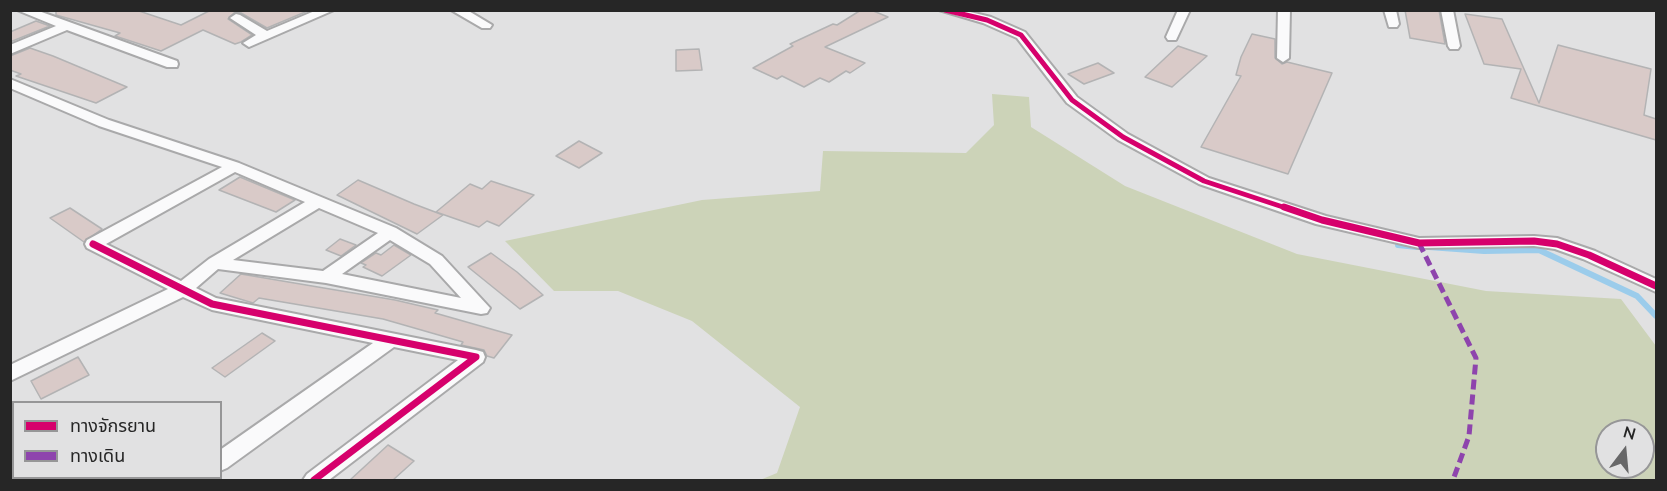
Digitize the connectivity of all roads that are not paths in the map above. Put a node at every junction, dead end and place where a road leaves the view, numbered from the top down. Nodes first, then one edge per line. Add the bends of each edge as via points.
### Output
1 (23, 10) edge
2 (457, 10) edge
3 (945, 10) edge
4 (1184, 10) edge
5 (1284, 10) edge
6 (1390, 10) edge
7 (1447, 10) edge
8 (320, 12) edge
9 (236, 18) dead end
10 (1393, 24) dead end
11 (486, 25) dead end
12 (67, 26) junction
13 (266, 36) junction
14 (1172, 37) dead end
15 (249, 43) dead end
16 (1454, 46) dead end
17 (10, 50) edge
18 (1283, 58) dead end
19 (172, 64) dead end
20 (10, 83) edge
21 (234, 166) junction
22 (317, 202) junction
23 (390, 232) junction
24 (215, 263) junction
25 (326, 277) junction
26 (1656, 286) edge
27 (182, 290) junction
28 (391, 340) junction
29 (10, 374) edge
30 (222, 461) edge
31 (314, 480) edge

1 - 12 street
2 - 11 street
3 - 26 street via 987,20 1021,35 1072,100 1123,137 1204,181 1322,220 1419,243 1557,244
4 - 14 street
5 - 18 street
6 - 10 street
7 - 16 street
8 - 13 street
9 - 13 street
12 - 17 street
12 - 19 street
13 - 15 street
20 - 21 street via 104,123
21 - 22 street
21 - 27 street via 93,244
22 - 23 street
22 - 24 street
23 - 25 street
23 - 25 street via 436,260 481,308
24 - 25 street
24 - 27 street
27 - 28 street via 212,304
27 - 29 street
28 - 30 street
28 - 31 street via 476,357

